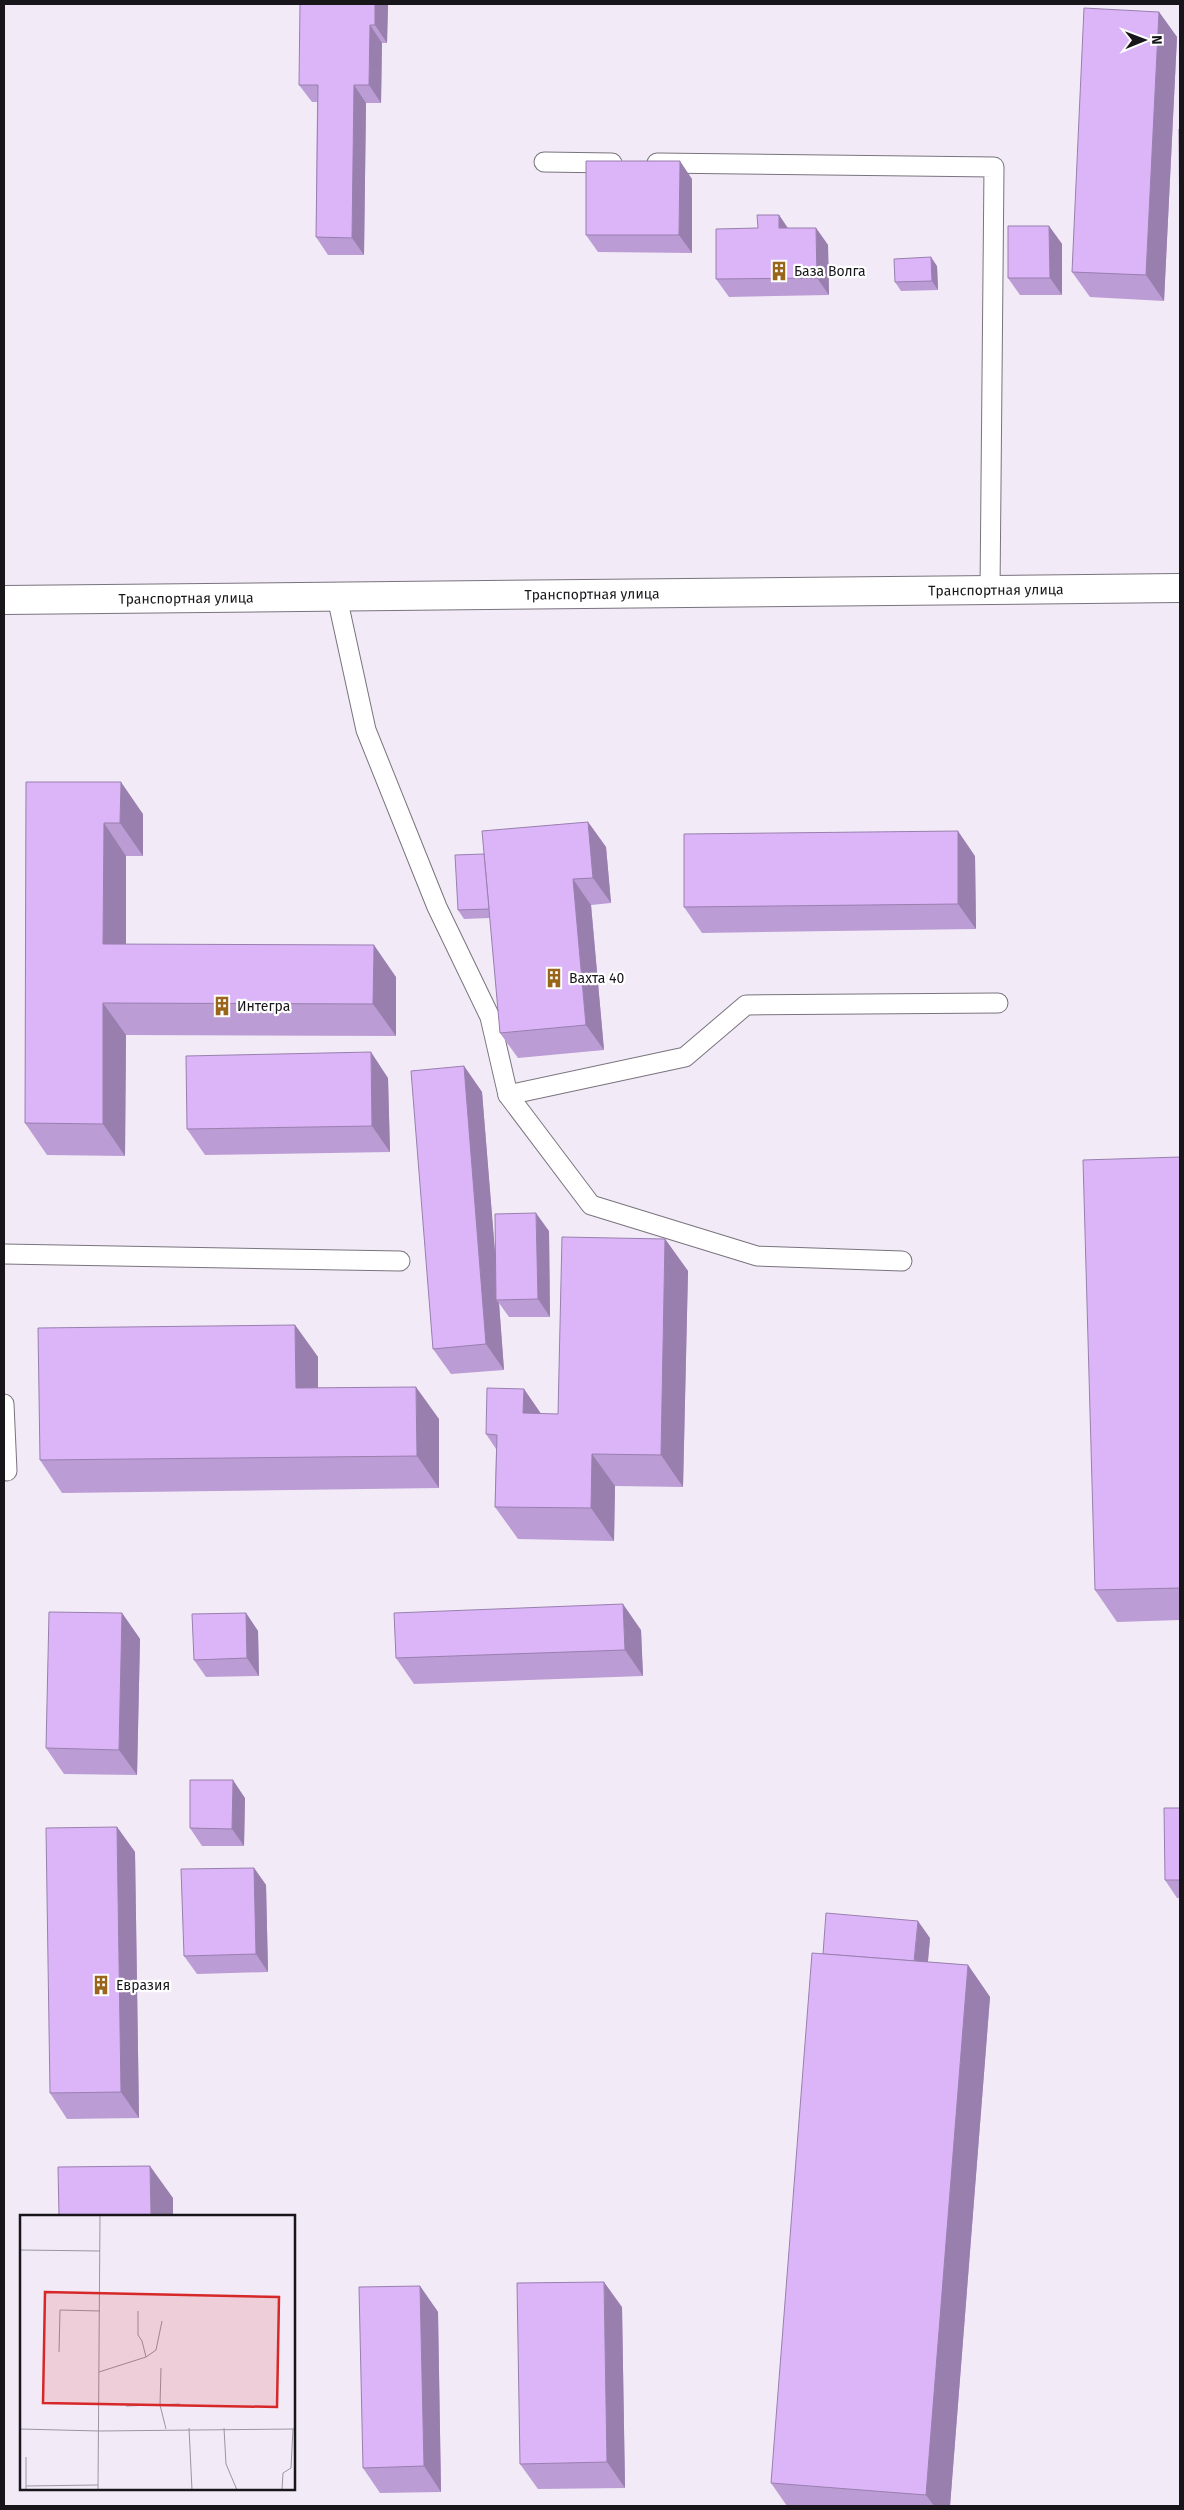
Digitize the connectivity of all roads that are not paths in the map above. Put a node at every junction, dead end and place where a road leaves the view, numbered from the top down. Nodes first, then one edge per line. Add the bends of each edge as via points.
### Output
1 (544, 162) dead end
2 (1180, 588) edge
3 (990, 591) junction
4 (337, 597) junction
5 (4, 600) edge
6 (998, 1003) dead end
7 (508, 1094) junction
8 (4, 1254) edge
9 (400, 1261) dead end
10 (902, 1262) dead end
11 (4, 1404) edge
12 (7, 1471) dead end

1 - 3 lane via 994,167
2 - 3 street, Транспортная улица
3 - 4 street, Транспортная улица
4 - 5 street, Транспортная улица
4 - 7 lane via 366,730 437,907 490,1017
6 - 7 lane via 746,1005 685,1057
7 - 10 lane via 591,1205 757,1256
8 - 9 lane
11 - 12 lane

